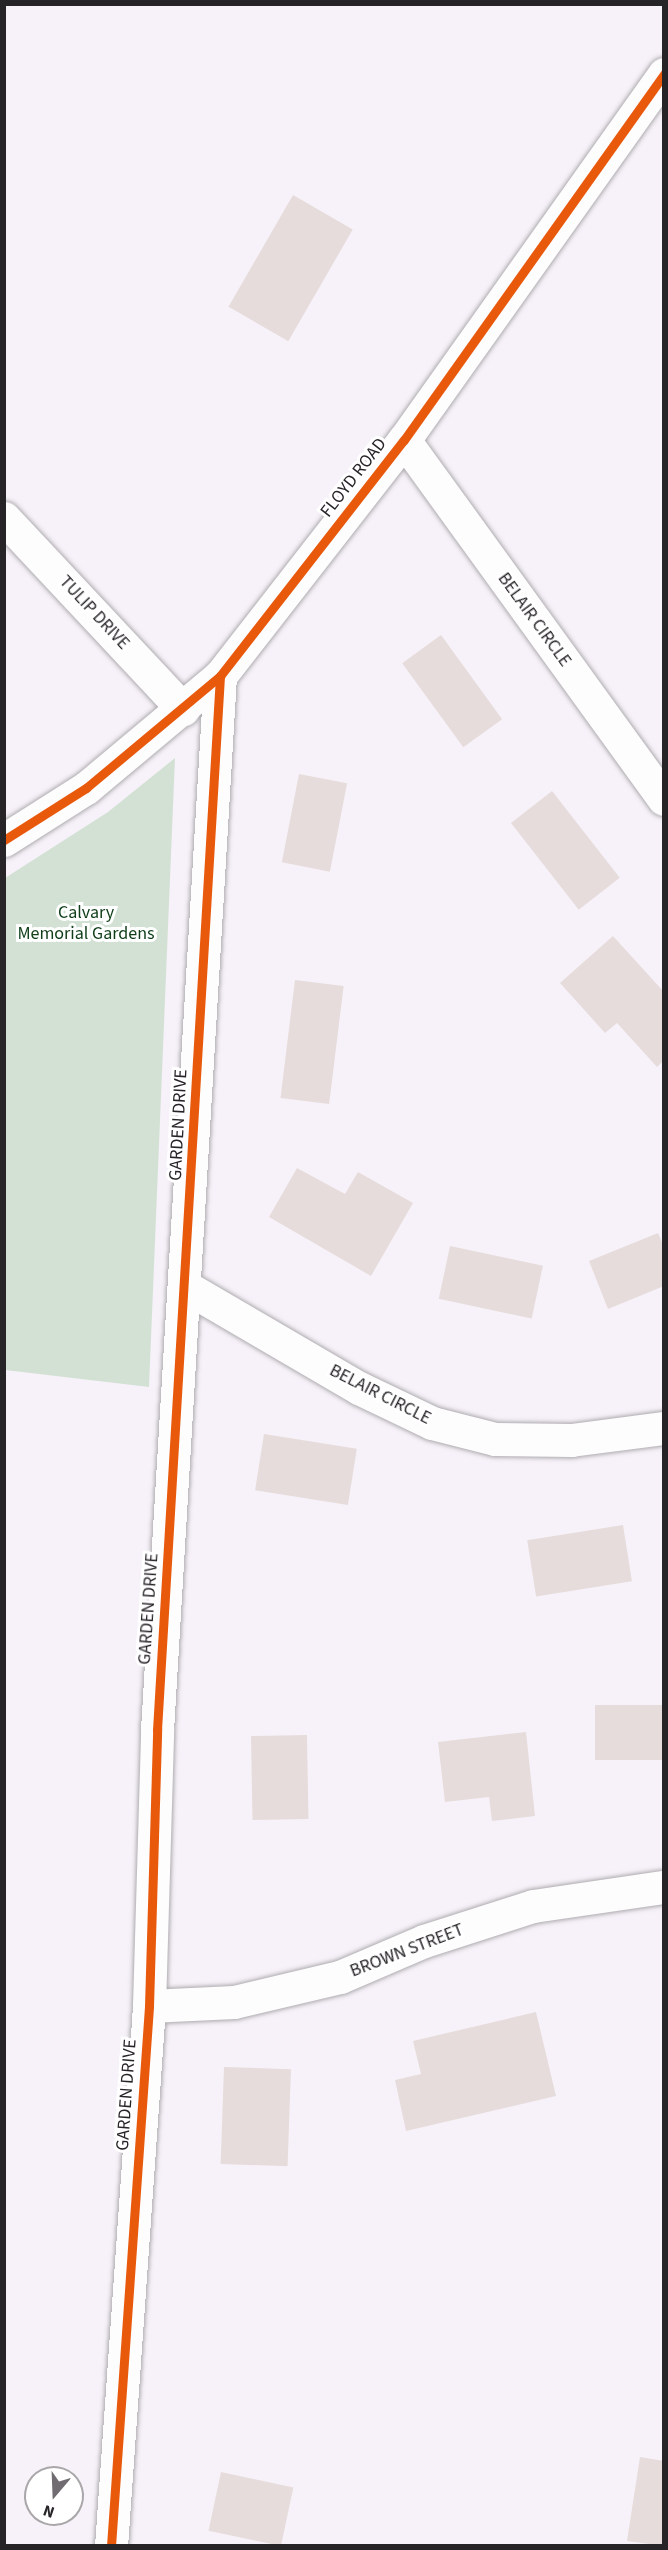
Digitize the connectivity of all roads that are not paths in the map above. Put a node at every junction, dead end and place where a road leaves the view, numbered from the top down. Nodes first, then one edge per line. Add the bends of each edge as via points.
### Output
1 (663, 74) edge
2 (404, 441) junction
3 (4, 518) edge
4 (220, 676) junction
5 (183, 709) junction
6 (663, 799) edge
7 (4, 840) edge
8 (186, 1287) junction
9 (663, 1428) edge
10 (663, 1887) edge
11 (150, 2006) junction
12 (111, 2546) edge

1 - 2 street, FLOYD ROAD
2 - 4 street, FLOYD ROAD
2 - 6 street, BELAIR CIRCLE
3 - 5 street, TULIP DRIVE
4 - 5 street, FLOYD ROAD
4 - 8 street, GARDEN DRIVE
5 - 7 street, FLOYD ROAD via 86,788
8 - 9 street, BELAIR CIRCLE via 359,1388 432,1423 495,1439 571,1440
8 - 11 street, GARDEN DRIVE via 158,1730
10 - 11 street, BROWN STREET via 533,1906 424,1941 340,1977 234,2002
11 - 12 street, GARDEN DRIVE

